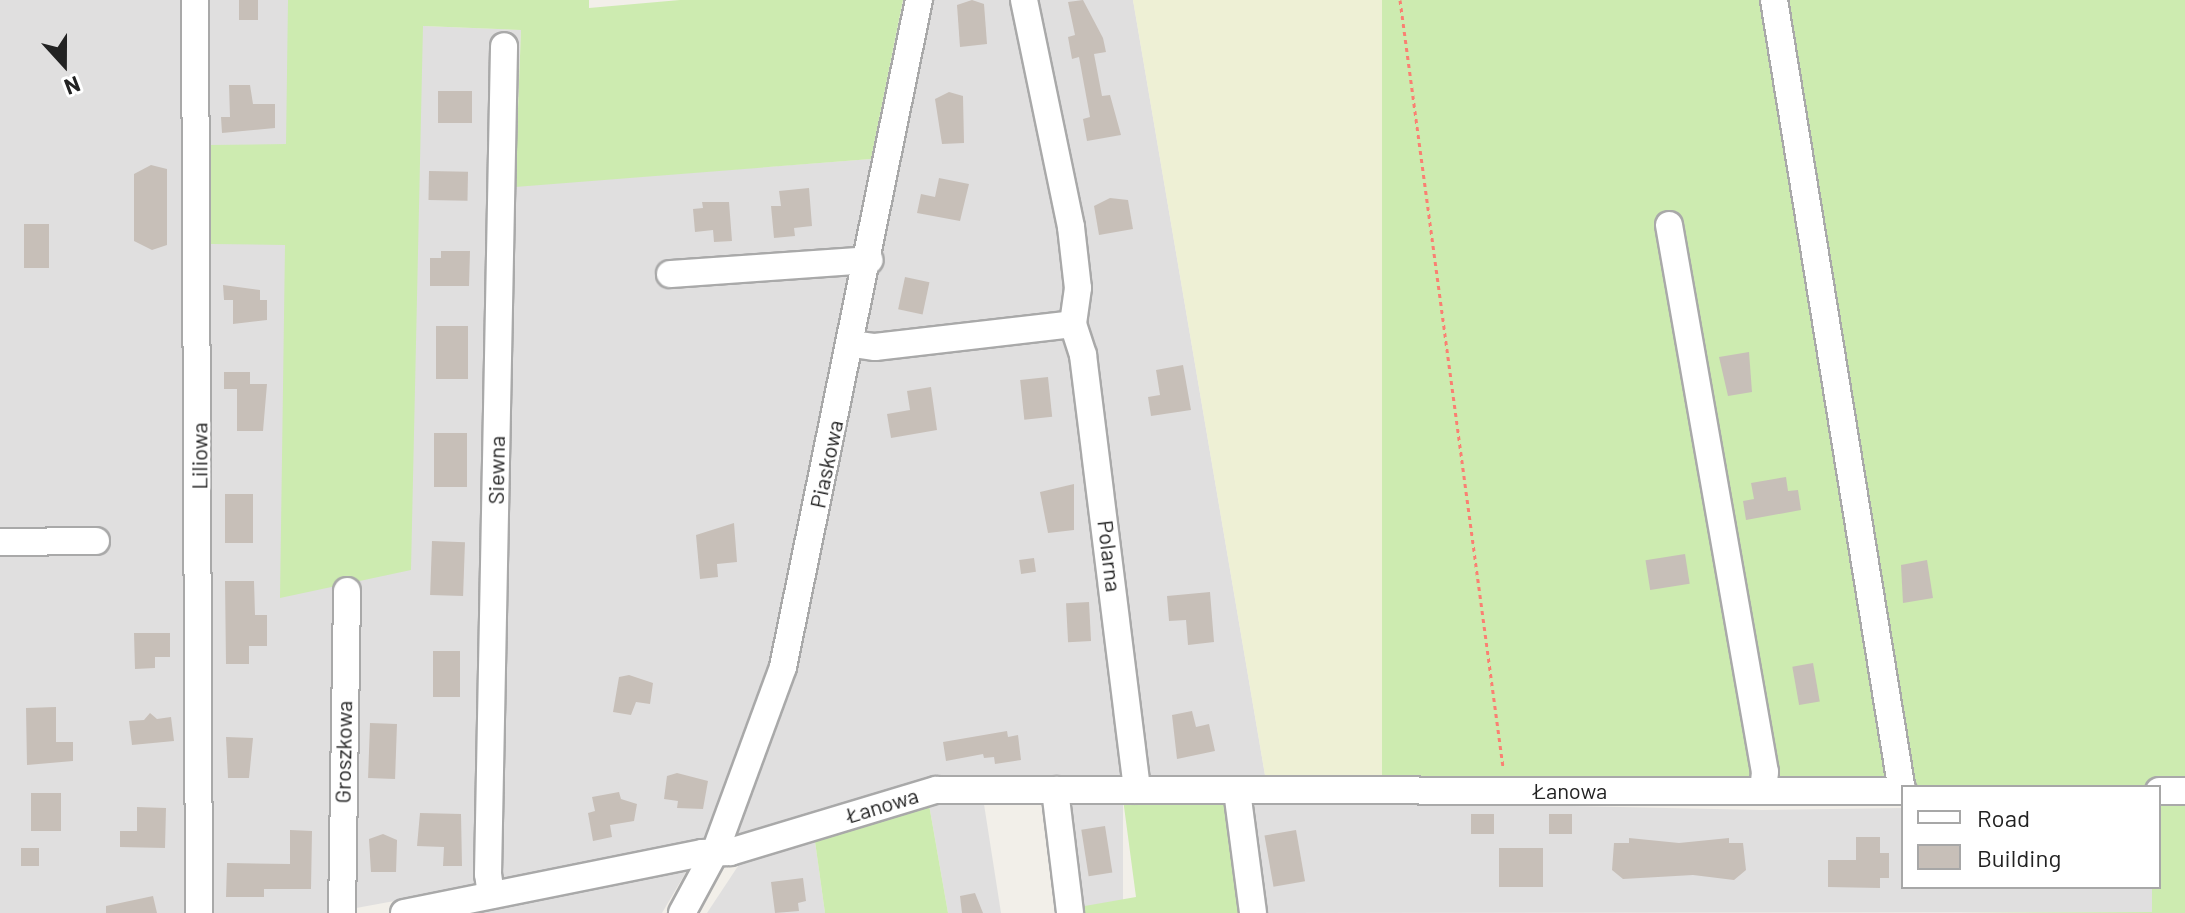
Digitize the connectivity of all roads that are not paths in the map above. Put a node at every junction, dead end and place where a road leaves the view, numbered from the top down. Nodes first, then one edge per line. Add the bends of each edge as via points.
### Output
1 (195, 0) edge
2 (919, 0) edge
3 (1024, 0) edge
4 (1774, 0) edge
5 (504, 46) dead end
6 (1669, 225) dead end
7 (870, 260) junction
8 (670, 274) dead end
9 (1073, 324) junction
10 (853, 344) junction
11 (96, 541) dead end
12 (0, 542) edge
13 (347, 591) dead end
14 (1902, 785) edge
15 (1055, 790) junction
16 (1137, 790) junction
17 (1763, 790) junction
18 (1237, 791) junction
19 (1901, 791) edge
20 (2161, 791) edge
21 (2185, 791) edge
22 (715, 852) junction
23 (491, 895) junction
24 (199, 913) edge
25 (342, 913) edge
26 (404, 913) edge
27 (682, 913) edge
28 (1070, 913) edge
29 (1253, 913) edge

1 - 24 street, Liliowa
2 - 7 street, Piaskowa
3 - 9 street, Polarna via 1071,227 1078,288
4 - 14 street
5 - 23 street, Siewna
6 - 17 street via 1765,772
7 - 8 street
7 - 10 street, Piaskowa
9 - 10 street via 875,347
9 - 16 street, Polarna via 1083,355
10 - 22 street, Piaskowa via 783,667
11 - 12 street
13 - 25 street, Groszkowa
15 - 16 street, Łanowa
15 - 22 street, Łanowa via 936,790 730,852
15 - 28 street
16 - 18 street, Łanowa
17 - 18 street, Łanowa
17 - 19 street, Łanowa
18 - 29 street
20 - 21 street
22 - 23 street
22 - 27 street, Piaskowa
23 - 26 street

